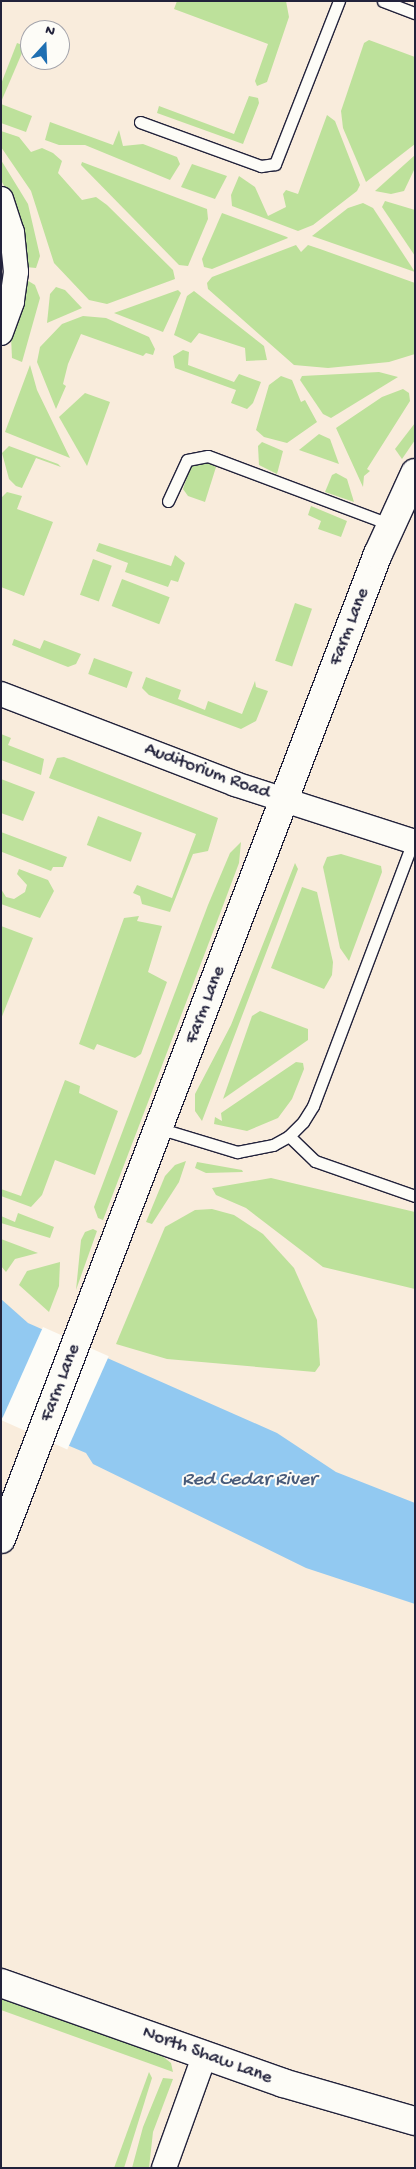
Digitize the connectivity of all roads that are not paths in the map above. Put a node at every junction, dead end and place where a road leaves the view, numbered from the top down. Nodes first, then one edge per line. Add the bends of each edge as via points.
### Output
1 (339, 1) edge
2 (383, 1) edge
3 (415, 13) edge
4 (140, 122) dead end
5 (1, 199) edge
6 (1, 332) edge
7 (415, 473) edge
8 (168, 501) dead end
9 (390, 524) junction
10 (1, 694) edge
11 (285, 800) junction
12 (414, 841) edge
13 (158, 1128) junction
14 (290, 1136) junction
15 (415, 1196) edge
16 (1, 1540) edge
17 (1, 1982) edge
18 (205, 2054) junction
19 (415, 2121) edge
20 (164, 2168) edge

1 - 4 lane via 275,164 261,166
2 - 3 lane
5 - 6 street via 12,232 16,272 12,302
7 - 9 street, Farm Lane
8 - 9 lane via 187,460 208,456
9 - 11 street, Farm Lane
10 - 11 street, Auditorium Road
11 - 12 street, Auditorium Road
11 - 13 street, Farm Lane
12 - 14 lane via 313,1106
13 - 14 lane via 237,1152 273,1145
13 - 16 street, Farm Lane
14 - 15 lane via 315,1161
17 - 18 street, North Shaw Lane
18 - 19 street, North Shaw Lane via 309,2091
18 - 20 street

